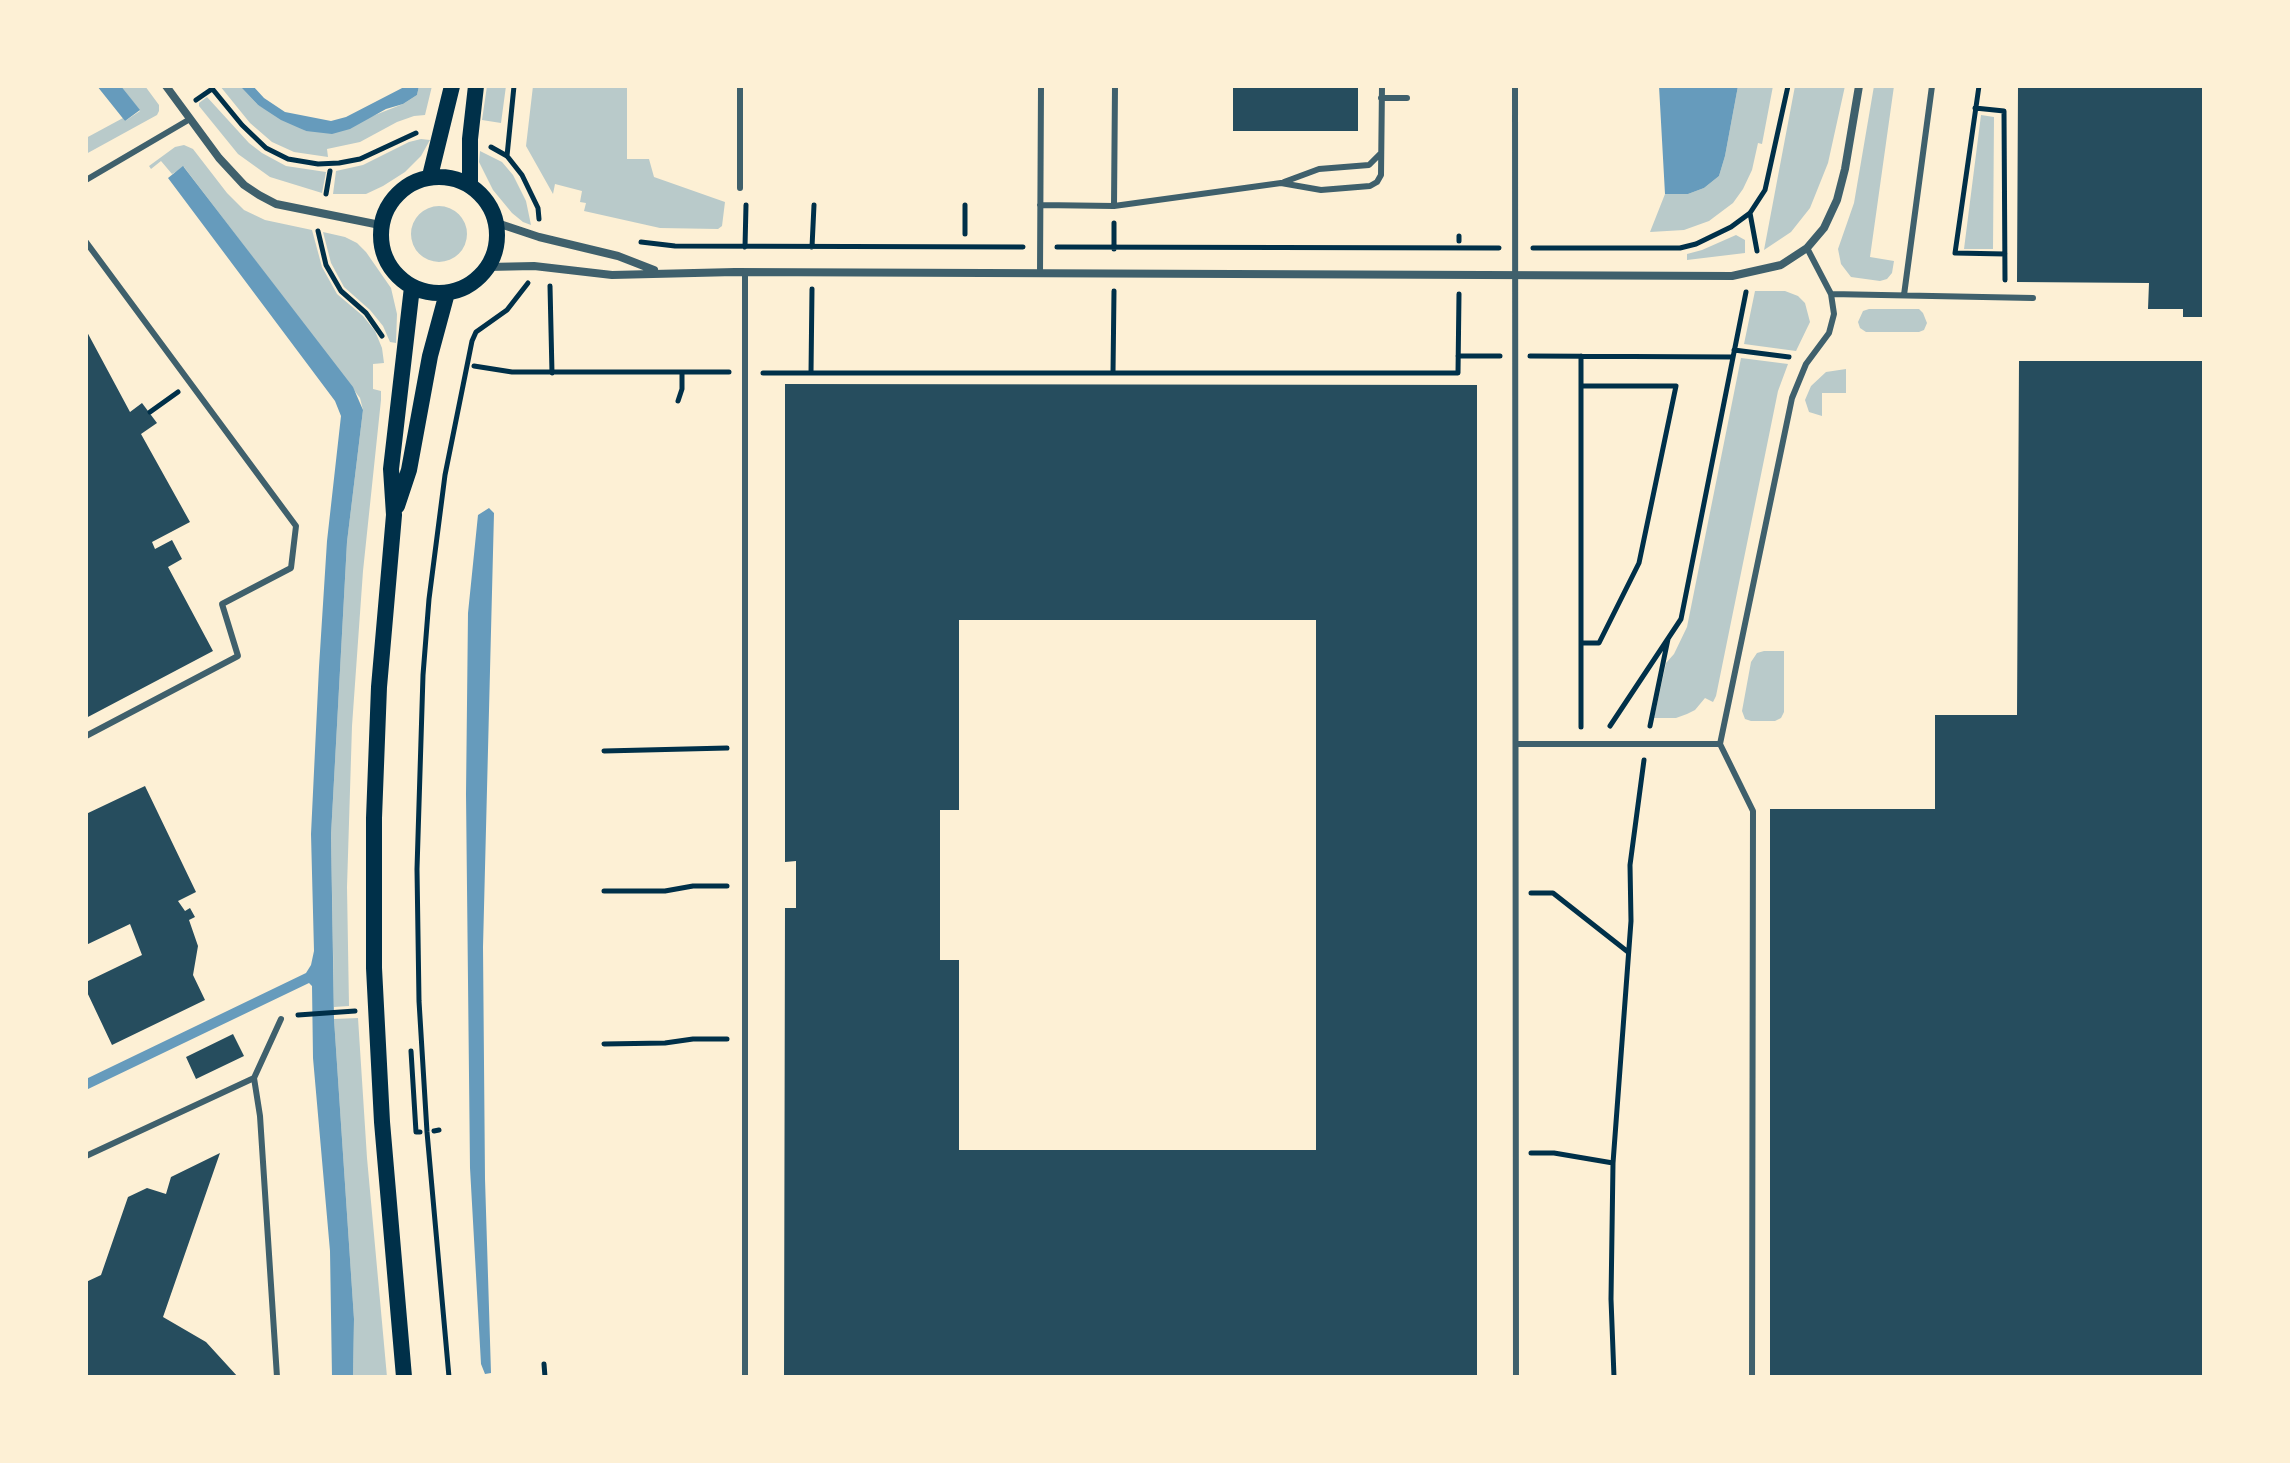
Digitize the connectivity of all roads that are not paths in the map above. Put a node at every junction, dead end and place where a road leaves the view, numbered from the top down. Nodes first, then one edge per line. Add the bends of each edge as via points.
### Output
1 (166, 86) edge
2 (452, 86) edge
3 (476, 86) edge
4 (740, 86) edge
5 (1041, 86) edge
6 (1115, 86) edge
7 (1382, 86) edge
8 (1515, 86) edge
9 (1859, 86) edge
10 (1932, 86) edge
11 (1381, 98) junction
12 (1407, 98) dead end
13 (190, 119) junction
14 (1381, 153) junction
15 (430, 176) junction
16 (86, 180) edge
17 (1281, 183) junction
18 (470, 185) junction
19 (740, 188) dead end
20 (1040, 205) junction
21 (1114, 206) junction
22 (497, 223) junction
23 (380, 225) junction
24 (86, 242) edge
25 (1807, 248) junction
26 (488, 267) junction
27 (659, 272) junction
28 (745, 272) junction
29 (1040, 273) junction
30 (1516, 276) junction
31 (412, 287) junction
32 (447, 293) junction
33 (1831, 294) junction
34 (1904, 295) junction
35 (2033, 298) dead end
36 (394, 515) junction
37 (86, 736) edge
38 (1517, 744) junction
39 (1720, 744) junction
40 (281, 1019) dead end
41 (254, 1078) junction
42 (86, 1156) edge
43 (277, 1377) edge
44 (404, 1377) edge
45 (745, 1377) edge
46 (1516, 1377) edge
47 (1752, 1377) edge

1 - 13 street
2 - 15 main road
3 - 18 main road
4 - 19 lane
5 - 20 lane
6 - 21 lane
7 - 11 lane
8 - 30 lane
9 - 25 street via 1837,200
10 - 34 lane
11 - 12 lane
11 - 14 lane
13 - 16 lane
13 - 23 street via 227,167 259,195 276,204
14 - 17 lane via 1369,165 1319,169
14 - 17 lane via 1381,175 1370,186 1321,190
15 - 18 main road via 451,176
15 - 23 main road via 407,185 389,201
17 - 21 lane
18 - 22 main road via 488,201
20 - 21 lane
20 - 29 lane
22 - 26 main road via 497,246
22 - 27 street
23 - 31 main road via 381,249 392,272
24 - 37 lane via 296,526 291,568 222,604 238,656
25 - 30 street via 1781,265 1751,273
25 - 33 lane
26 - 27 street via 612,275
26 - 32 main road via 471,284
27 - 28 street
28 - 29 street
28 - 45 lane
29 - 30 street
30 - 38 lane
31 - 32 main road
31 - 36 main road via 391,469
32 - 36 main road via 409,470
33 - 34 lane
33 - 39 lane via 1834,314 1829,333 1806,364 1792,398
34 - 35 lane
36 - 44 main road via 379,687 374,968
38 - 39 lane
38 - 46 lane
39 - 47 lane via 1753,811
40 - 41 lane
41 - 42 lane
41 - 43 lane

